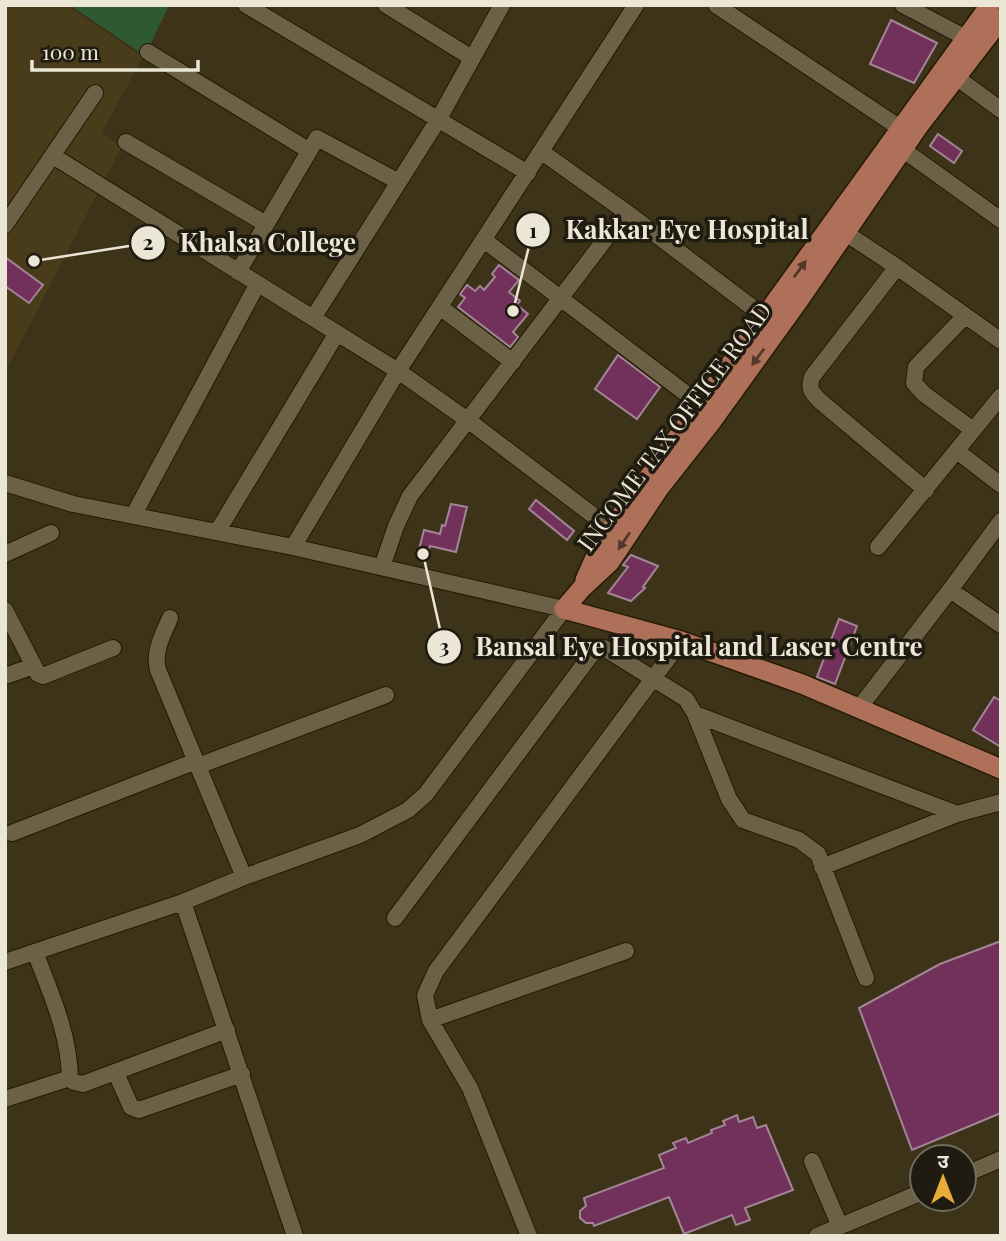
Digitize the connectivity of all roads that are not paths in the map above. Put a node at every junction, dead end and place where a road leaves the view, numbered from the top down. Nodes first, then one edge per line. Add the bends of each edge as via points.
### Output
1 (386, 5) edge
2 (502, 5) edge
3 (636, 5) edge
4 (716, 5) edge
5 (903, 5) edge
6 (990, 5) edge
7 (249, 6) edge
8 (271, 12) edge
9 (1001, 19) edge
10 (968, 39) junction
11 (148, 52) dead end
12 (472, 58) junction
13 (962, 70) junction
14 (95, 93) dead end
15 (1001, 110) edge
16 (438, 120) junction
17 (900, 128) junction
18 (125, 142) dead end
19 (902, 149) junction
20 (308, 150) junction
21 (542, 152) junction
22 (53, 156) junction
23 (528, 173) junction
24 (876, 174) junction
25 (398, 182) junction
26 (626, 212) junction
27 (1001, 220) edge
28 (266, 223) junction
29 (5, 225) edge
30 (844, 232) junction
31 (484, 240) junction
32 (897, 267) junction
33 (238, 272) junction
34 (257, 285) junction
35 (561, 299) junction
36 (440, 307) junction
37 (965, 316) junction
38 (765, 317) junction
39 (313, 318) junction
40 (337, 333) junction
41 (1001, 341) edge
42 (513, 362) junction
43 (398, 371) junction
44 (1001, 396) edge
45 (701, 405) junction
46 (469, 421) junction
47 (973, 430) junction
48 (957, 451) junction
49 (5, 482) edge
50 (1001, 485) edge
51 (926, 490) junction
52 (132, 516) junction
53 (1001, 520) edge
54 (611, 529) junction
55 (217, 532) junction
56 (51, 533) dead end
57 (293, 547) junction
58 (878, 547) dead end
59 (5, 554) edge
60 (382, 567) junction
61 (582, 588) junction
62 (950, 590) junction
63 (564, 609) junction
64 (5, 610) edge
65 (170, 618) dead end
66 (1001, 625) edge
67 (681, 641) junction
68 (113, 648) dead end
69 (34, 666) junction
70 (5, 676) edge
71 (654, 678) junction
72 (386, 695) dead end
73 (859, 708) junction
74 (695, 714) junction
75 (197, 763) junction
76 (1001, 769) edge
77 (1001, 802) edge
78 (957, 814) junction
79 (12, 833) dead end
80 (822, 867) junction
81 (244, 877) junction
82 (183, 901) junction
83 (395, 918) dead end
84 (626, 951) dead end
85 (35, 952) junction
86 (5, 962) edge
87 (866, 978) dead end
88 (430, 1020) junction
89 (227, 1030) junction
90 (116, 1073) junction
91 (242, 1074) junction
92 (70, 1078) junction
93 (5, 1099) edge
94 (1001, 1159) edge
95 (812, 1161) dead end
96 (978, 1169) edge
97 (908, 1198) edge
98 (840, 1226) junction
99 (295, 1236) edge
100 (529, 1236) edge
101 (817, 1236) edge

1 - 12 street
2 - 12 street
3 - 21 street
4 - 17 street
5 - 10 street
6 - 10 main road
7 - 8 street
8 - 16 street
9 - 13 main road, INCOME TAX OFFICE ROAD
10 - 17 main road
11 - 20 street
12 - 16 street
13 - 15 street
13 - 19 main road, INCOME TAX OFFICE ROAD
14 - 22 street
16 - 23 street
16 - 25 street
17 - 24 main road
18 - 28 street
19 - 24 main road, INCOME TAX OFFICE ROAD
19 - 27 street
20 - 25 street via 314,140 321,139
20 - 28 street
21 - 23 street
21 - 26 street
22 - 29 street
22 - 33 street
23 - 31 street
24 - 30 main road, INCOME TAX OFFICE ROAD
38 -> 24 main road
25 - 39 street
26 - 35 street
26 - 38 street
28 - 33 street
30 - 32 street
30 -> 61 main road, INCOME TAX OFFICE ROAD via 610,562
31 - 35 street
31 - 36 street
32 - 37 street
32 - 51 street via 809,386 811,393
33 - 34 street
34 - 39 street
34 - 52 street
35 - 42 street
35 - 45 street
36 - 42 street
36 - 43 street
37 - 41 street
37 - 47 street via 916,367 914,383
38 - 45 main road
39 - 40 street
40 - 43 street
40 - 55 street
42 - 46 street
43 - 46 street
43 - 57 street
44 - 47 street
45 - 54 main road
46 - 54 street
46 - 60 street via 410,496
47 - 48 street
48 - 50 street
48 - 51 street
49 - 52 street via 73,504
51 - 58 street
52 - 55 street
53 - 62 street
54 - 61 main road
55 - 57 street
56 - 59 street
57 - 60 street
60 - 63 street
61 - 63 main road, INCOME TAX OFFICE ROAD
62 - 66 street
62 - 73 street
63 - 67 main road
63 - 81 street via 426,794 408,810 360,835
64 - 69 street
65 - 75 street via 155,661
67 - 71 street
67 - 73 main road
68 - 69 street via 48,676 38,674
69 - 70 street
71 - 74 street via 686,699
71 - 83 street via 610,650 597,650
71 - 88 street via 436,971 425,995
72 - 75 street
73 - 76 main road
74 - 78 street
74 - 80 street via 743,820 799,840 818,854
75 - 79 street
75 - 81 street
77 - 78 street
78 - 80 street
80 - 87 street
81 - 82 street
82 - 85 street
82 - 89 street
84 - 88 street
85 - 86 street
85 - 92 street via 64,1026
88 - 100 street via 470,1088
89 - 90 street
89 - 91 street
90 - 91 street via 131,1107 139,1111
90 - 92 street via 83,1084
91 - 99 street
92 - 93 street
94 - 96 street
95 - 98 street
97 - 98 street
98 - 101 street

